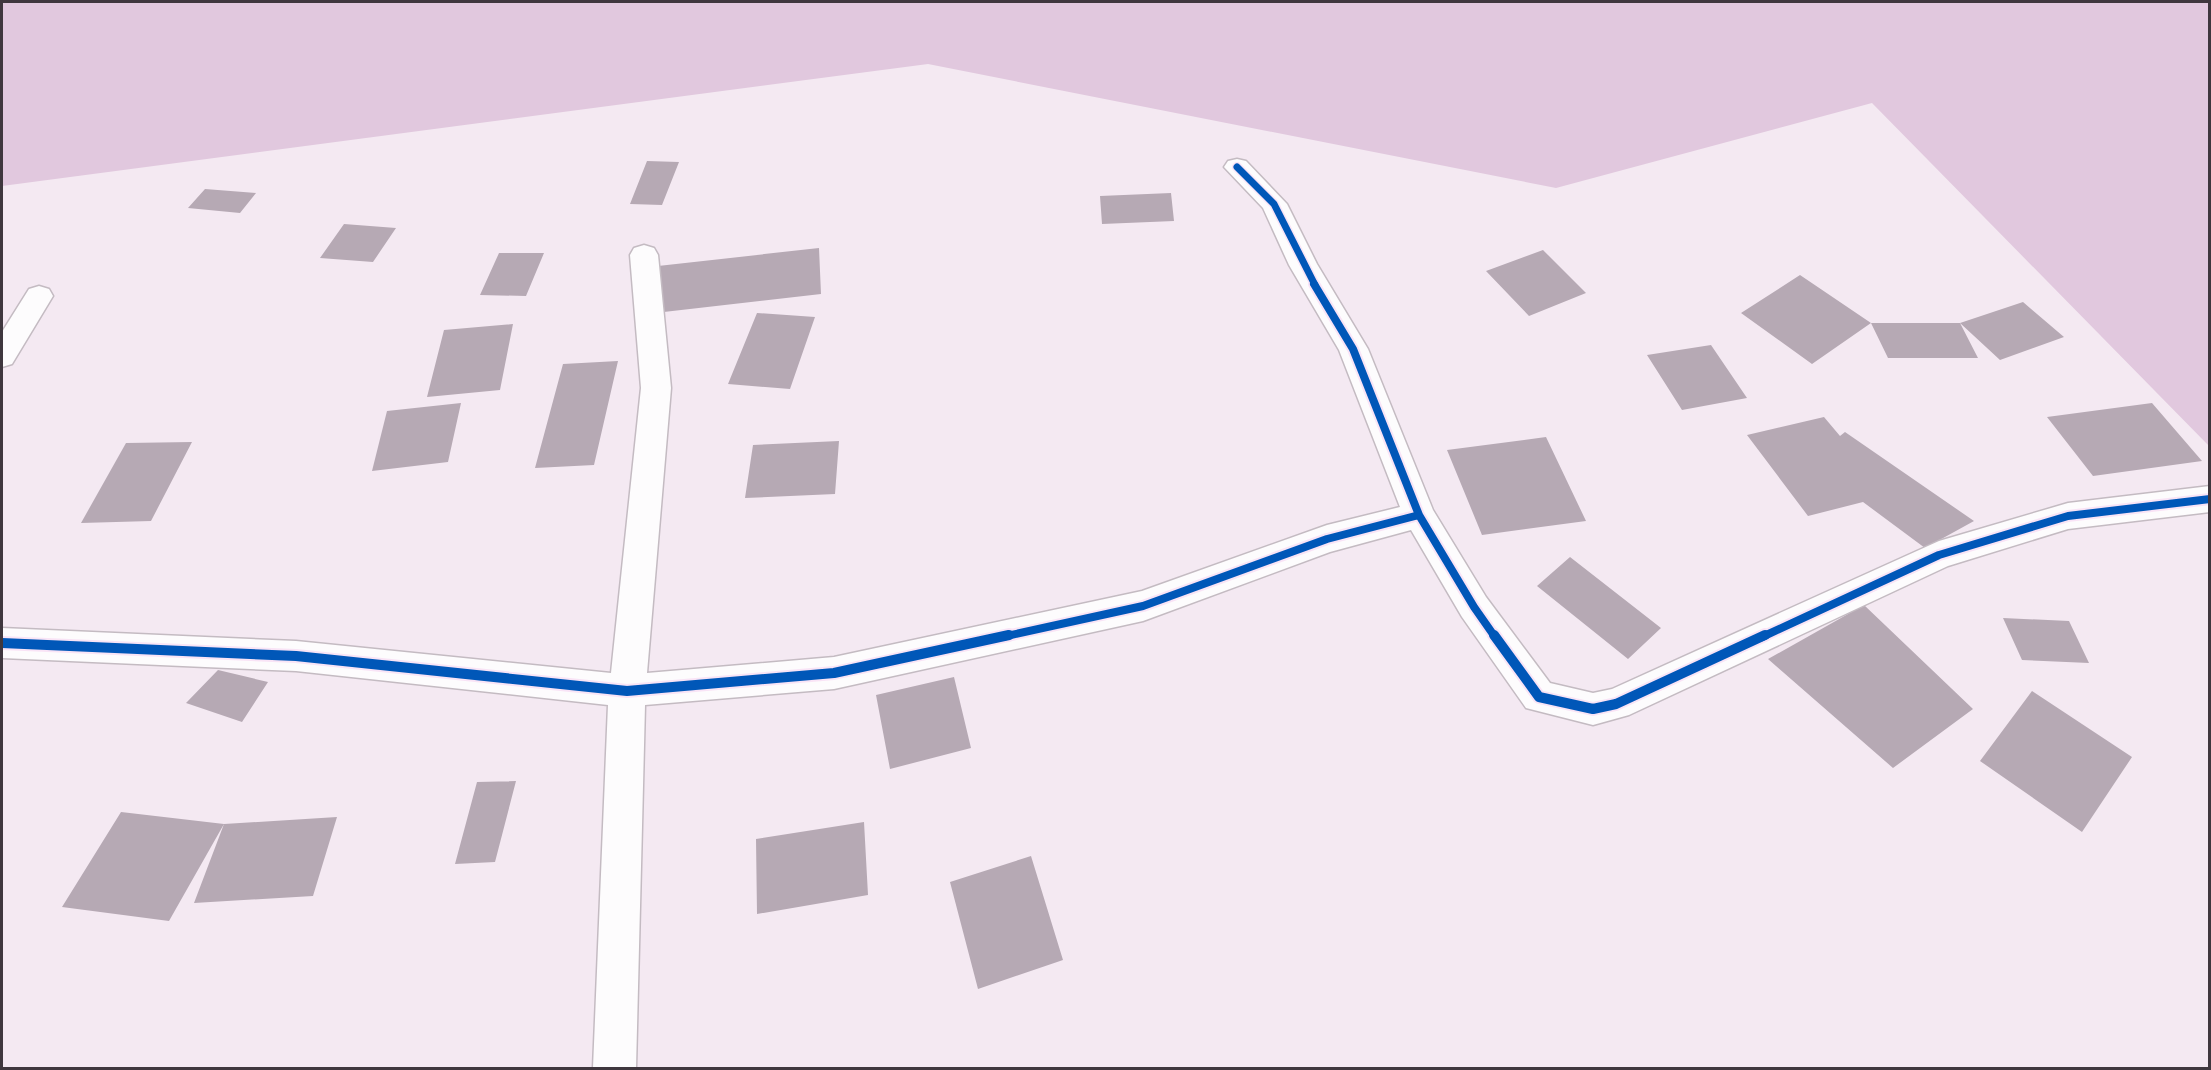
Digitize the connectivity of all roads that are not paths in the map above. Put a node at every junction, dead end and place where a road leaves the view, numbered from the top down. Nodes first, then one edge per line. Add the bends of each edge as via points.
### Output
1 (1237, 167) dead end
2 (644, 255) dead end
3 (39, 296) dead end
4 (2, 356) edge
5 (2210, 499) edge
6 (1419, 515) junction
7 (2, 643) edge
8 (627, 691) junction
9 (615, 1068) edge

1 - 6 street via 1274,204 1303,265 1353,349
2 - 8 street via 656,388
3 - 4 street
5 - 6 street via 2068,516 1939,555 1616,704 1593,709 1539,697 1474,607
6 - 8 street via 1327,540 1131,609 834,673
7 - 8 street via 296,656
8 - 9 street

